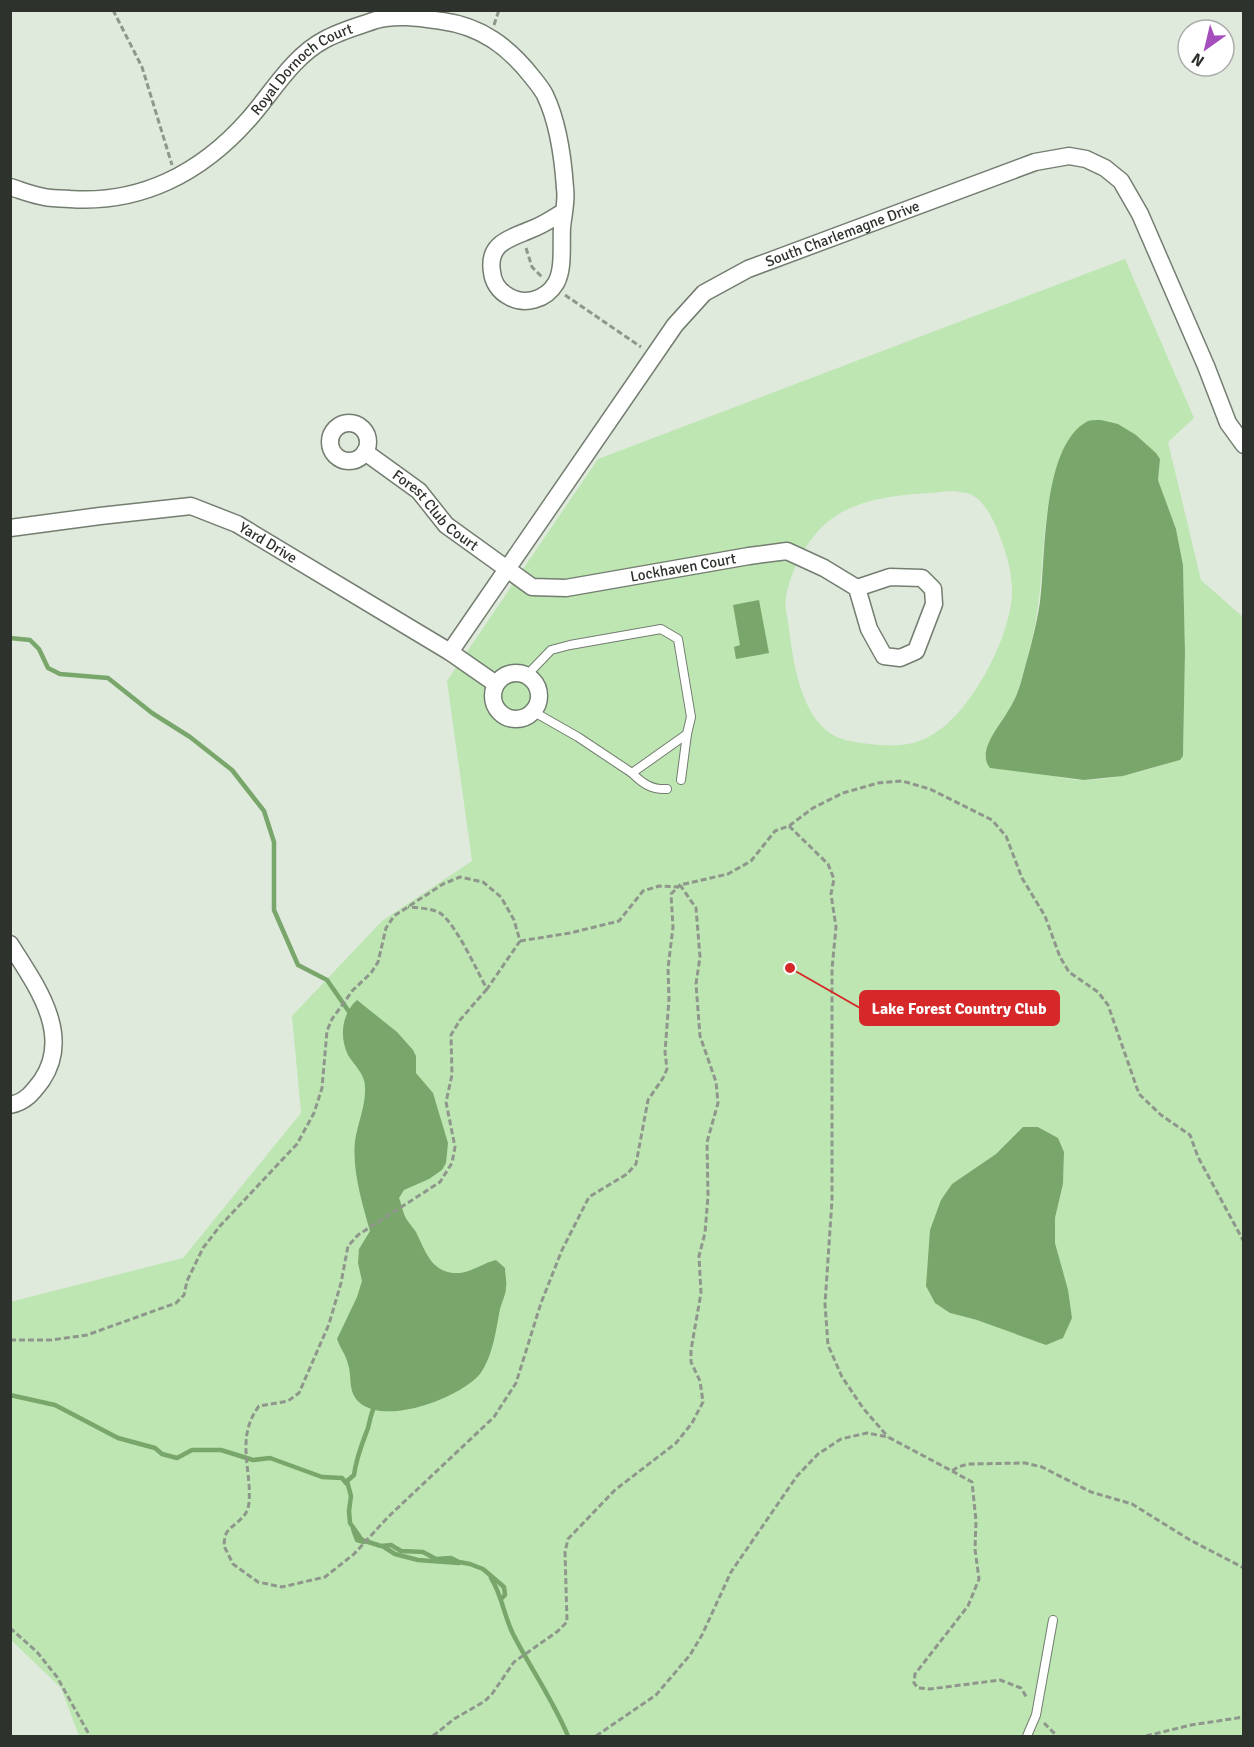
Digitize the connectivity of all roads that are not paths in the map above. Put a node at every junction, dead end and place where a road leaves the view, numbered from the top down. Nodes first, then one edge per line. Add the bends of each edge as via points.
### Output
1 (10, 187) edge
2 (563, 212) junction
3 (1244, 445) edge
4 (365, 452) dead end
5 (10, 528) edge
6 (506, 569) junction
7 (857, 588) junction
8 (450, 652) junction
9 (527, 675) junction
10 (496, 684) junction
11 (534, 712) junction
12 (687, 734) junction
13 (632, 773) junction
14 (681, 780) dead end
15 (667, 789) dead end
16 (10, 944) edge
17 (10, 1106) edge
18 (1053, 1620) dead end
19 (1027, 1737) edge

1 - 2 street, Royal Dornoch Court via 42,197 110,199 151,189 215,151 247,121 298,60 323,40 382,18 419,18 479,30 516,56 544,93 556,126 566,191
2 - 2 street, Royal Dornoch Court via 508,237 498,247 491,269 494,281 508,297 531,301 550,292 556,283
3 - 6 street, South Charlemagne Drive via 1228,423 1148,231 1121,181 1105,168 1069,156 1035,162 747,269 704,293 675,325
4 - 6 street, Forest Club Court via 414,487 446,525
5 - 8 street, Yard Drive via 191,506 237,524
6 - 7 street, Lockhaven Court via 532,587 566,588 787,551
6 - 8 street, South Charlemagne Drive
7 - 7 street via 869,629 884,656 900,658 916,651 934,604 933,589 922,578 890,577
8 - 10 street, Yard Drive
9 - 10 street via 507,674
9 - 11 street via 539,690
9 - 12 lane via 551,650 661,629 678,639 691,717
10 - 11 street via 494,706 505,717 520,719
11 - 13 lane
12 - 13 lane
12 - 14 lane
13 - 15 lane via 656,790
16 - 17 street via 41,993 54,1029 54,1057 45,1075 31,1095
18 - 19 lane via 1036,1715

